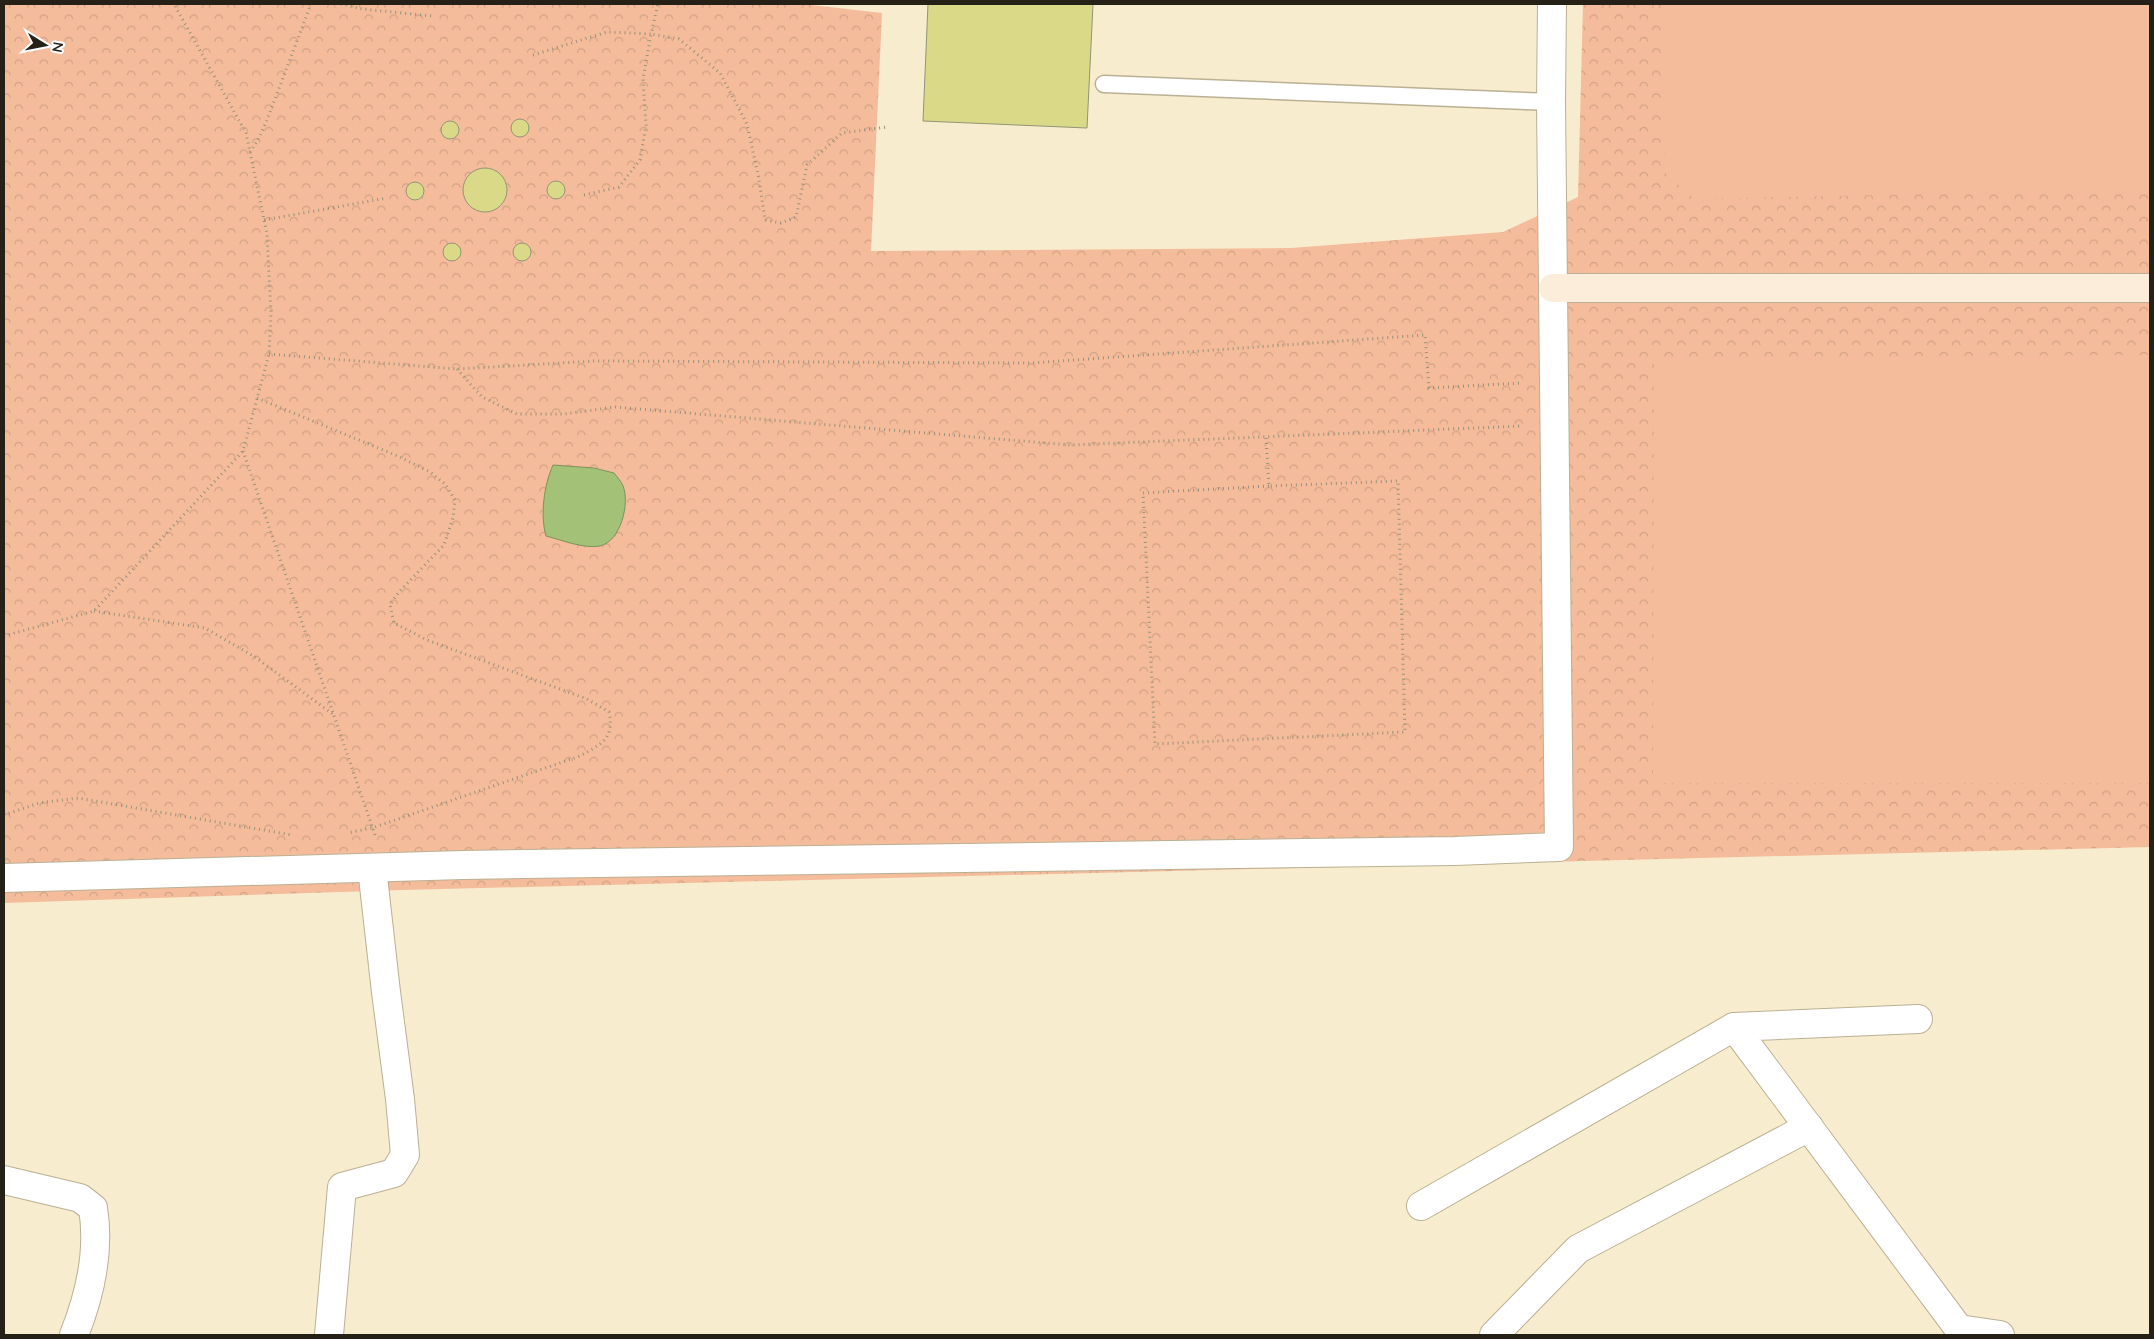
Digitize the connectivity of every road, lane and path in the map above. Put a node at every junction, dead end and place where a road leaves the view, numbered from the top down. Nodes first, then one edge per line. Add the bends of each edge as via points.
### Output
1 (174, 4) edge
2 (311, 4) edge
3 (341, 4) edge
4 (658, 4) edge
5 (1552, 4) edge
6 (432, 16) dead end
7 (651, 34) junction
8 (533, 54) dead end
9 (1104, 84) dead end
10 (1552, 102) junction
11 (887, 127) dead end
12 (250, 152) junction
13 (584, 195) dead end
14 (387, 198) dead end
15 (264, 220) junction
16 (1554, 288) junction
17 (2150, 288) edge
18 (269, 354) junction
19 (457, 369) junction
20 (1554, 382) junction
21 (257, 398) junction
22 (1555, 425) junction
23 (1266, 438) junction
24 (243, 451) junction
25 (1269, 486) junction
26 (94, 611) junction
27 (4, 636) edge
28 (335, 715) junction
29 (4, 815) edge
30 (372, 828) junction
31 (294, 835) dead end
32 (342, 835) dead end
33 (374, 855) junction
34 (4, 881) edge
35 (1918, 1019) dead end
36 (1734, 1027) junction
37 (1809, 1127) junction
38 (4, 1180) edge
39 (1421, 1206) dead end
40 (74, 1335) edge
41 (329, 1335) edge
42 (1494, 1335) edge
43 (2000, 1335) edge

1 - 12 path via 246,132
2 - 12 path via 267,120
3 - 6 path
4 - 7 path
5 - 10 street
7 - 8 path via 607,32
7 - 11 path via 679,39 720,73 747,124 765,220 781,223 796,217 807,165 842,133
7 - 13 path via 643,79 646,124 640,160 619,187
9 - 10 lane
10 - 16 street
12 - 15 path
14 - 15 path
15 - 18 path via 271,314
16 - 17 street
16 - 20 street
18 - 19 path
18 - 21 path
19 - 20 path via 595,361 1032,362 1425,335 1429,388
19 - 23 path via 482,398 517,414 564,414 615,407 1070,445
20 - 22 street
21 - 24 path
21 - 30 path via 430,472 445,484 455,500 444,545 390,605 394,623 427,640 587,699 609,712 612,726 604,742 580,756
22 - 23 path
22 - 33 street via 1559,847 1455,851
23 - 25 path
24 - 26 path
24 - 28 path
25 - 25 path via 1398,481 1405,732 1155,744 1143,493
26 - 27 path
26 - 28 path via 205,628 255,656
28 - 30 path
29 - 31 path via 39,803 78,798
30 - 32 path
30 - 33 path
33 - 34 street
33 - 41 street via 405,1155 394,1172 342,1187
35 - 36 street
36 - 37 street
36 - 39 street
37 - 42 street via 1578,1249
37 - 43 street via 1959,1329
38 - 40 street via 80,1198 93,1208 96,1224 93,1270 86,1303

